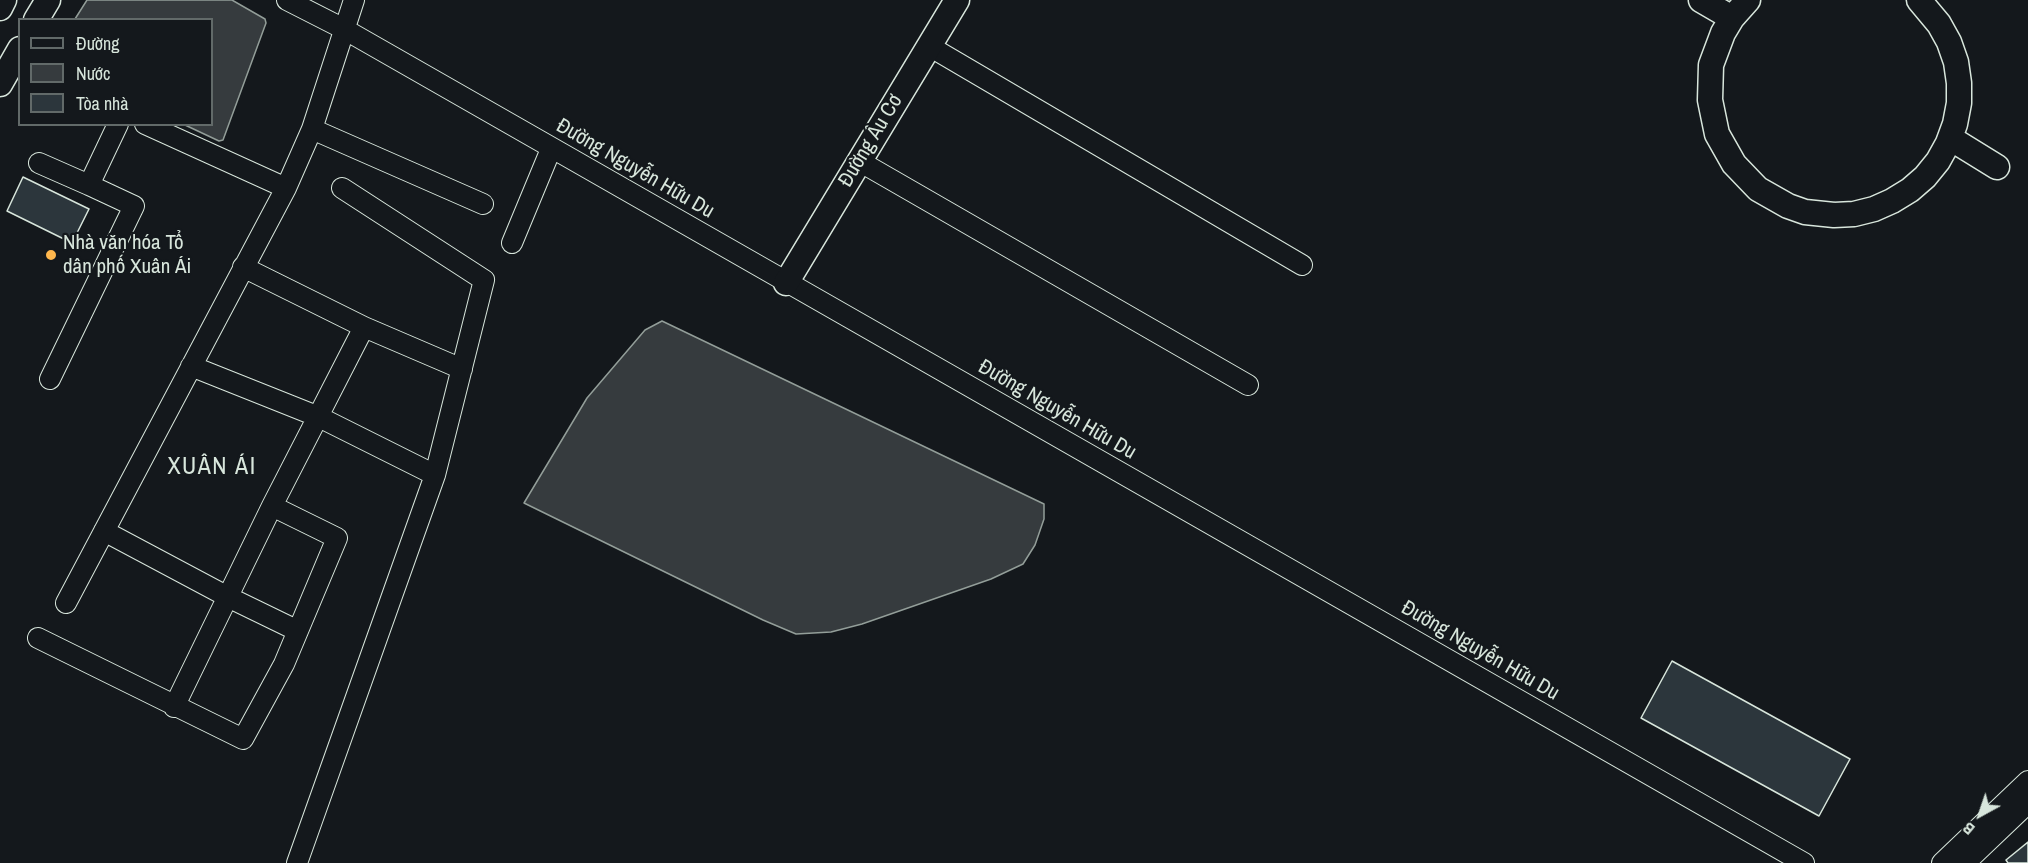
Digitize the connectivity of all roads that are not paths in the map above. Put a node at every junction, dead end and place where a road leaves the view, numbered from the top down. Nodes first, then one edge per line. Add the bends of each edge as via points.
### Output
1 (4, 0) edge
2 (48, 0) edge
3 (287, 0) edge
4 (354, 0) edge
5 (957, 0) edge
6 (1701, 0) edge
7 (1919, 0) edge
8 (0, 8) edge
9 (1740, 9) edge
10 (37, 18) edge
11 (344, 29) junction
12 (929, 46) junction
13 (13, 59) edge
14 (0, 84) edge
15 (117, 126) edge
16 (149, 126) edge
17 (312, 129) junction
18 (1950, 138) junction
19 (551, 149) junction
20 (859, 161) junction
21 (39, 163) dead end
22 (1997, 167) dead end
23 (89, 185) junction
24 (286, 188) junction
25 (342, 188) dead end
26 (483, 204) dead end
27 (512, 243) dead end
28 (1302, 265) dead end
29 (243, 267) junction
30 (786, 283) junction
31 (364, 327) junction
32 (191, 366) junction
33 (462, 369) junction
34 (50, 379) dead end
35 (1248, 385) dead end
36 (319, 417) junction
37 (435, 475) junction
38 (272, 506) junction
39 (104, 531) junction
40 (228, 597) junction
41 (66, 603) dead end
42 (298, 631) junction
43 (38, 638) dead end
44 (174, 707) junction
45 (2028, 781) edge
46 (2028, 803) edge
47 (297, 863) edge
48 (1804, 863) edge
49 (1942, 863) edge
50 (1965, 863) edge

1 - 8 main road
2 - 10 main road
3 - 11 street, Đường Nguyễn Hữu Du
4 - 11 street
5 - 12 main road, Đường Âu Cơ
6 - 9 main road
7 - 18 main road via 1940,24 1956,62 1959,103
9 - 18 main road via 1723,33 1711,65 1712,117 1734,164 1773,199 1819,214 1854,214 1874,209 1910,190 1925,177
11 - 17 street
11 - 19 street, Đường Nguyễn Hữu Du
12 - 20 main road, Đường Âu Cơ
12 - 28 street
13 - 14 main road
15 - 23 street
16 - 24 street
17 - 24 street
17 - 26 street
18 - 22 main road
19 - 27 street
19 - 30 street, Đường Nguyễn Hữu Du
20 - 30 main road, Đường Âu Cơ
20 - 35 street
21 - 23 street
23 - 34 street via 134,206
24 - 29 street
25 - 33 street via 484,280
29 - 31 street
29 - 32 street
30 - 48 street, Đường Nguyễn Hữu Du
31 - 33 street
31 - 36 street
32 - 36 street
32 - 39 street
33 - 37 street
36 - 37 street
36 - 38 street
37 - 47 street
38 - 40 street
38 - 42 street via 337,538
39 - 40 street
39 - 41 street
40 - 42 street
40 - 44 street
42 - 44 street via 243,739
43 - 44 street
45 - 49 street
46 - 50 street

